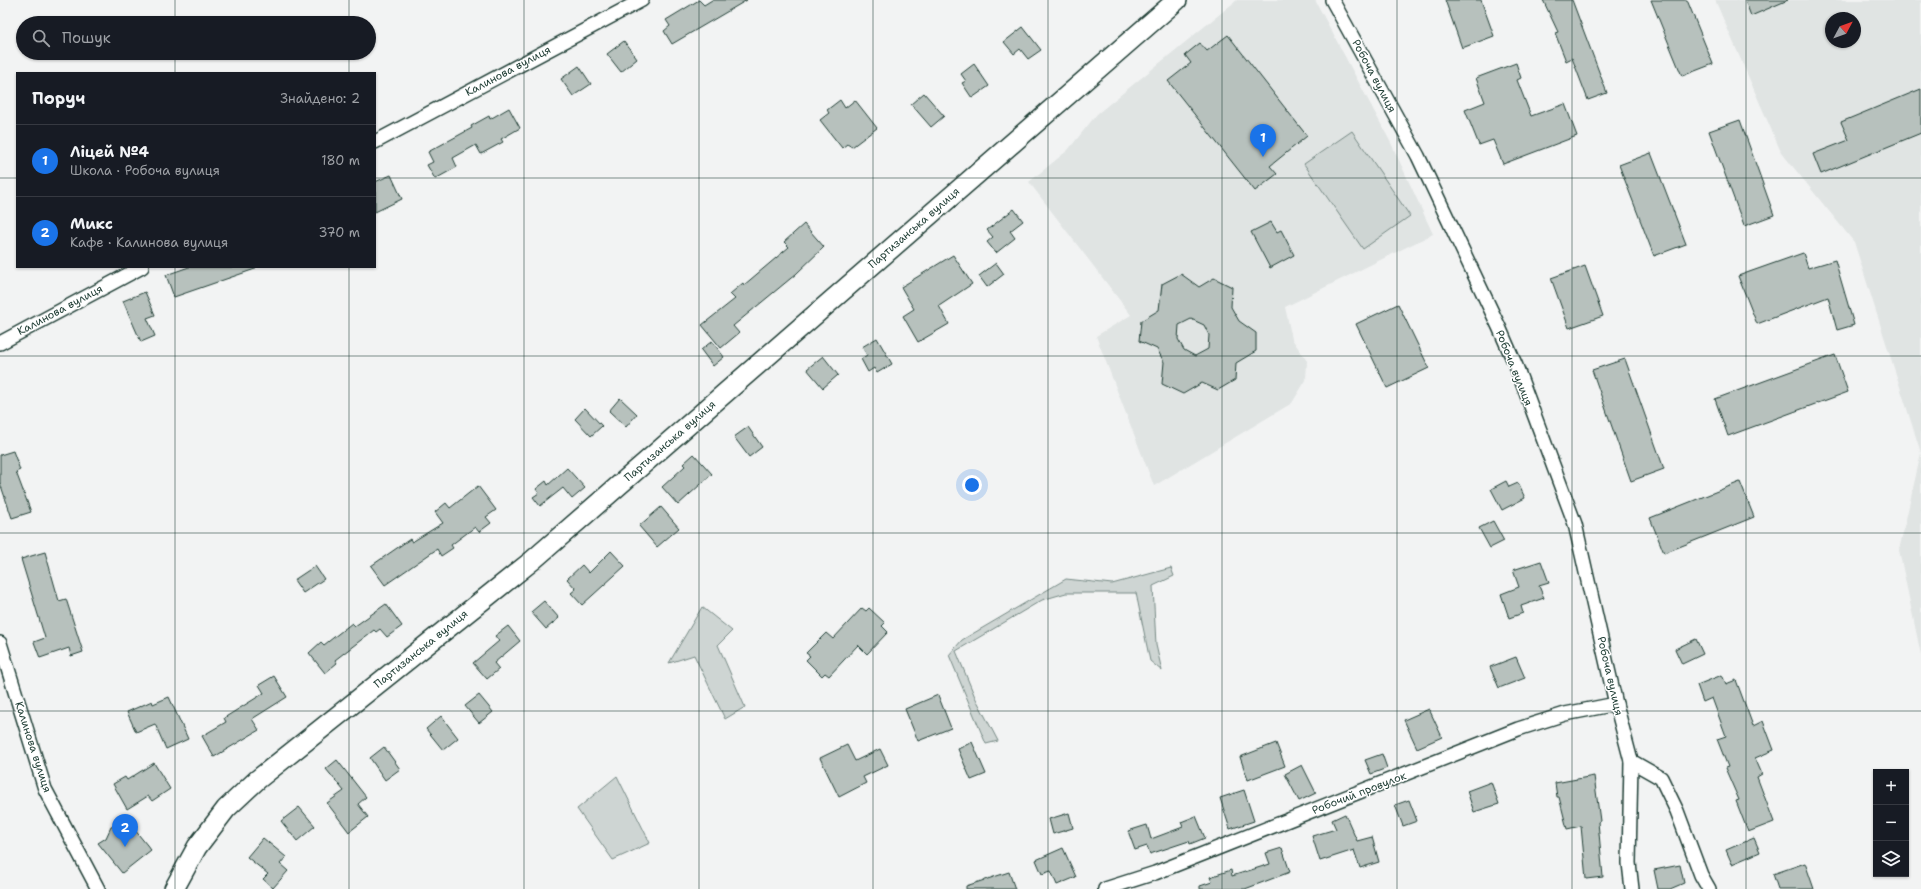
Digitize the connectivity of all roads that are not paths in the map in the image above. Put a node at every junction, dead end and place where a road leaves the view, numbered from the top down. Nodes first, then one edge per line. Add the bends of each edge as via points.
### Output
1 (642, 0) edge
2 (1177, 0) edge
3 (1332, 0) edge
4 (376, 141) edge
5 (140, 268) edge
6 (0, 343) edge
7 (0, 643) edge
8 (1616, 704) junction
9 (1631, 761) junction
10 (98, 889) edge
11 (174, 889) edge
12 (1105, 889) edge
13 (1632, 889) edge
14 (1709, 889) edge

1 - 4 street, Калинова вулиця
2 - 11 main road, Партизанська вулиця via 533,560 256,780 221,816 197,847
3 - 8 street, Робоча вулиця via 1418,156 1516,366 1575,524
5 - 6 street, Калинова вулиця
7 - 10 street, Калинова вулиця via 45,789
8 - 9 street, Робоча вулиця
8 - 12 street, Робочий провулок via 1565,714 1518,729 1155,873
9 - 13 street, Робоча вулиця via 1629,863
9 - 14 street via 1661,778

